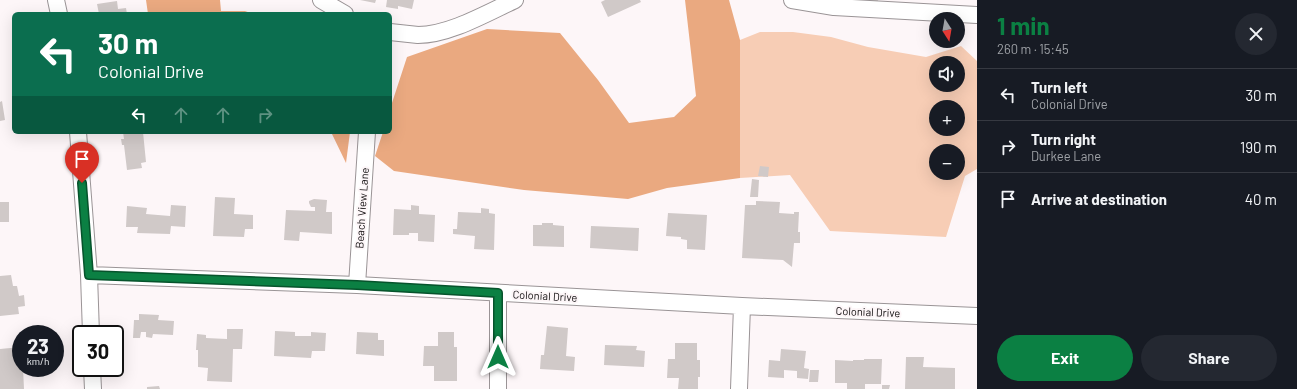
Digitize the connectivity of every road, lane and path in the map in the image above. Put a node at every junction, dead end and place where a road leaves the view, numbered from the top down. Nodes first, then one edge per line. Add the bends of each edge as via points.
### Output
1 (56, 0) edge
2 (321, 0) edge
3 (515, 0) edge
4 (792, 0) edge
5 (59, 12) edge
6 (342, 12) edge
7 (977, 15) edge
8 (392, 32) edge
9 (78, 134) edge
10 (367, 134) edge
11 (89, 275) junction
12 (357, 285) junction
13 (498, 293) junction
14 (742, 306) junction
15 (977, 316) edge
16 (91, 325) edge
17 (92, 377) edge
18 (93, 389) edge
19 (498, 389) edge
20 (739, 389) edge

1 - 5 street
2 - 6 street
3 - 8 street via 442,31 419,35
4 - 7 street via 834,7
9 - 11 street
10 - 12 street, Beach View Lane
11 - 12 street, Colonial Drive
11 - 16 street
12 - 13 street, Colonial Drive
13 - 14 street, Colonial Drive
13 - 19 street
14 - 15 street, Colonial Drive
14 - 20 street
17 - 18 street

